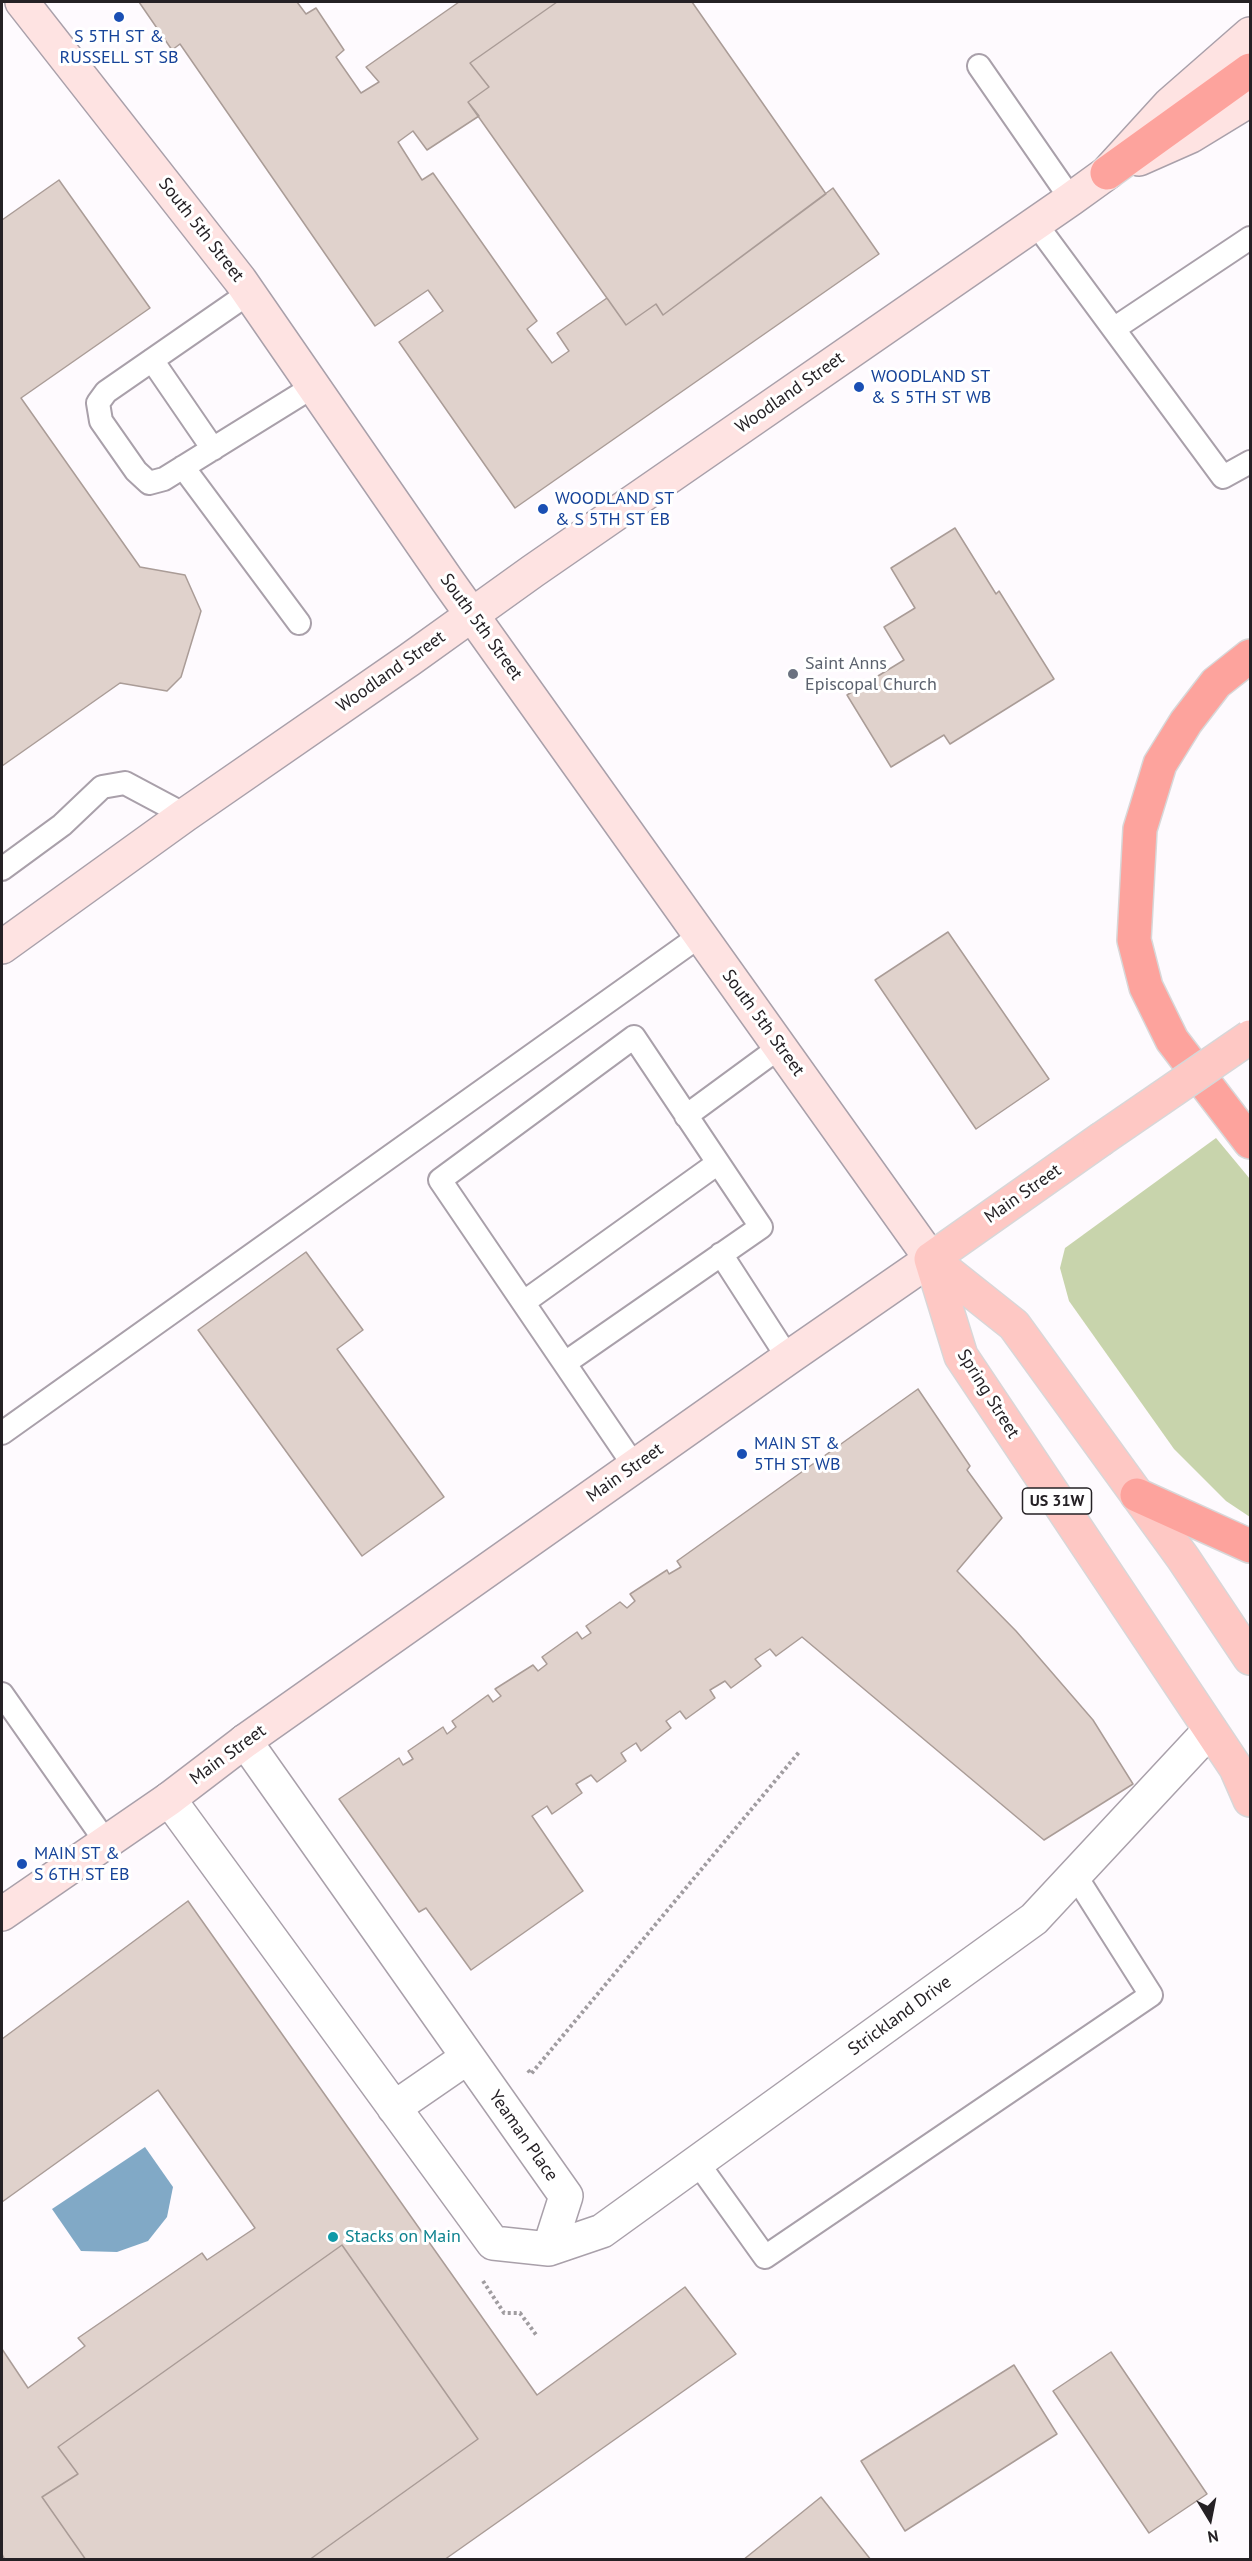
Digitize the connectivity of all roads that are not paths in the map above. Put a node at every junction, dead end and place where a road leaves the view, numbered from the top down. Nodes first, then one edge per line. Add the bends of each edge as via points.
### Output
1 (22, 2) edge
2 (1251, 34) edge
3 (979, 66) dead end
4 (1251, 70) edge
5 (1251, 100) edge
6 (1107, 173) junction
7 (1071, 199) junction
8 (1036, 224) junction
9 (1251, 238) edge
10 (249, 293) junction
11 (1115, 328) junction
12 (152, 360) junction
13 (314, 386) junction
14 (213, 449) junction
15 (1251, 462) edge
16 (183, 467) junction
17 (474, 615) junction
18 (299, 623) dead end
19 (1251, 656) edge
20 (185, 814) junction
21 (2, 869) edge
22 (701, 935) junction
23 (2, 947) edge
24 (1251, 1037) edge
25 (780, 1047) junction
26 (686, 1116) junction
27 (1251, 1142) edge
28 (718, 1163) junction
29 (722, 1254) junction
30 (932, 1259) junction
31 (524, 1302) junction
32 (788, 1358) junction
33 (565, 1363) junction
34 (2, 1433) edge
35 (634, 1467) junction
36 (1137, 1495) junction
37 (1251, 1546) edge
38 (1251, 1658) edge
39 (2, 1694) edge
40 (1210, 1730) junction
41 (245, 1741) junction
42 (168, 1799) junction
43 (1251, 1800) edge
44 (105, 1842) junction
45 (1078, 1870) junction
46 (2, 1914) edge
47 (468, 2057) junction
48 (394, 2108) junction
49 (698, 2162) junction
50 (549, 2249) junction

1 - 10 main road, South 5th Street
2 - 6 main road, Woodland Street via 1170,104
3 - 7 lane
4 - 6 highway
5 - 6 main road, Woodland Street via 1191,136
6 - 7 main road, Woodland Street
7 - 8 main road, Woodland Street
8 - 11 lane
8 - 17 main road, Woodland Street
9 - 11 lane
10 - 12 lane
10 - 13 main road, South 5th Street
11 - 15 lane via 1223,477
12 - 14 lane
12 - 16 lane via 106,392 98,403 101,421 149,483
13 - 14 lane
13 - 17 main road, South 5th Street
14 - 16 lane
16 - 18 lane
17 - 20 main road, Woodland Street
17 - 22 main road, South 5th Street
19 - 27 highway via 1216,683 1185,722 1160,764 1140,829 1134,940 1146,987 1172,1040
20 - 21 lane via 125,783 102,787 62,825
20 - 23 main road, Woodland Street
22 - 25 main road, South 5th Street
22 - 34 lane
24 - 30 main road, Main Street, bridge
25 - 26 lane
25 - 30 main road, South 5th Street
26 - 28 lane
26 - 31 lane via 634,1037 440,1180
28 - 29 lane via 761,1227
28 - 31 lane via 659,1217 571,1280
29 - 32 lane
29 - 33 lane via 692,1265 648,1295 604,1326
30 - 32 main road, Main Street
30 - 36 main road via 1014,1325
30 - 40 main road, Spring Street / US 31W via 961,1356
31 - 33 lane
32 - 35 main road, Main Street
33 - 35 lane
35 - 41 main road, Main Street
36 - 37 highway
36 - 38 main road
39 - 44 lane
40 - 43 main road, Spring Street / US 31W via 1236,1768
40 - 45 street, Strickland Drive
41 - 42 main road, Main Street
41 - 47 street, Yeaman Place
42 - 44 main road, Main Street
42 - 48 street
44 - 46 main road, Main Street
45 - 49 street, Strickland Drive via 1034,1919
45 - 49 lane via 1151,1995 765,2257
47 - 48 street
47 - 50 street, Yeaman Place via 566,2196
48 - 50 street via 493,2243
49 - 50 street, Strickland Drive via 602,2231

